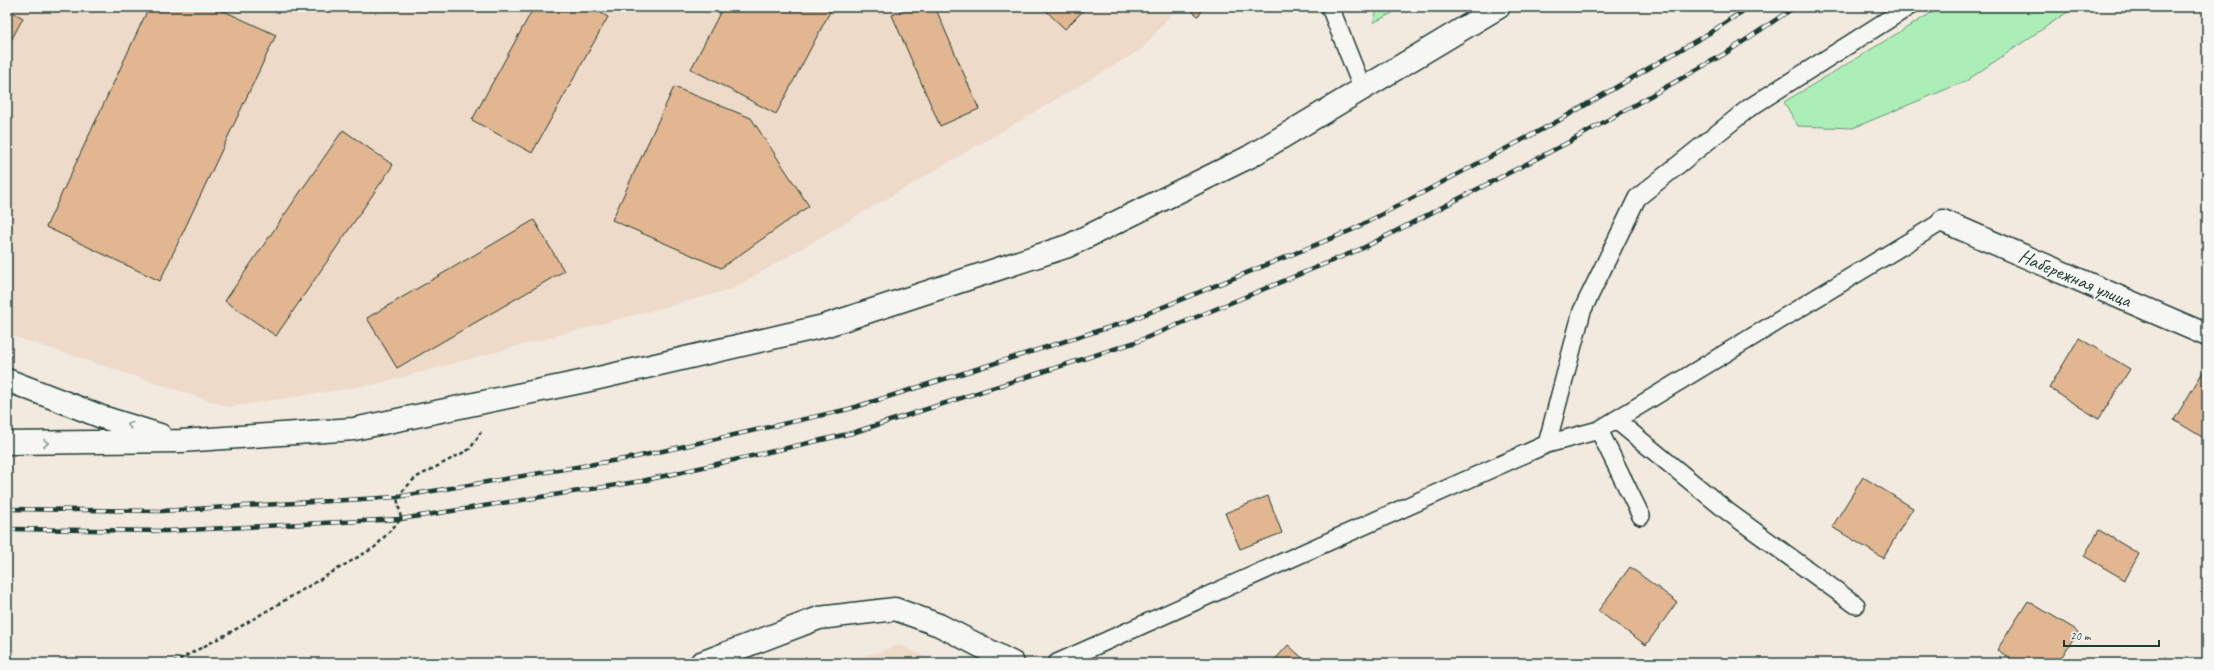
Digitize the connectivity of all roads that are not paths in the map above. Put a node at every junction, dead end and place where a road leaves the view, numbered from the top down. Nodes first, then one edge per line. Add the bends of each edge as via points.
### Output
1 (1330, 7) edge
2 (1499, 7) edge
3 (1908, 7) edge
4 (1363, 90) junction
5 (1943, 221) joint
6 (2207, 335) edge
7 (7, 380) edge
8 (1616, 420) junction
9 (1599, 430) junction
10 (181, 441) junction
11 (7, 443) edge
12 (1547, 444) junction
13 (1641, 516) dead end
14 (1856, 605) dead end
15 (701, 663) edge
16 (1013, 663) edge
17 (1057, 663) edge

1 - 4 lane
2 - 4 main road
3 - 12 lane via 1749,108 1637,198 1582,311
4 - 10 main road via 1249,157 1068,246 824,326 502,400 354,429
5 - 6 main road, Набережная улица
5 - 8 lane
10 -> 7 main road via 102,417
8 - 9 lane
8 - 14 lane via 1727,511
9 - 12 lane
9 - 13 lane
11 -> 10 main road
12 - 17 lane
15 - 16 main road via 819,618 894,609 938,625

